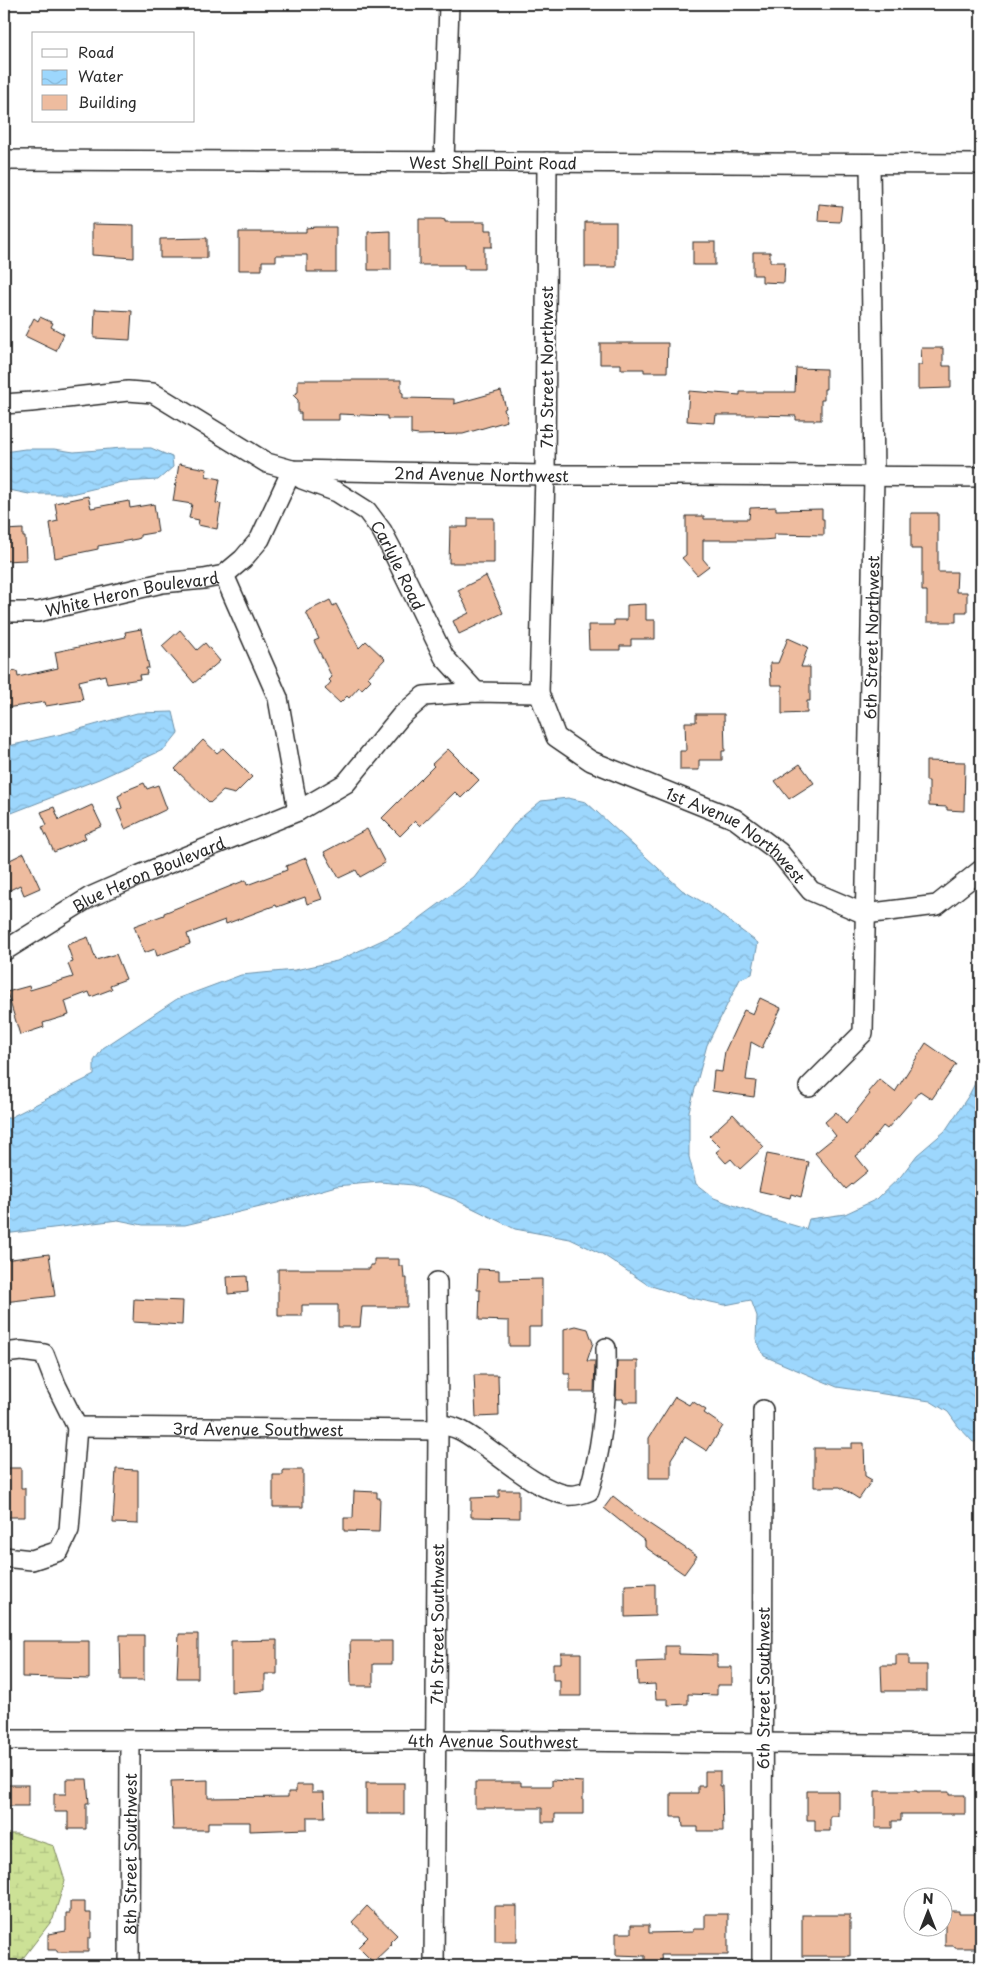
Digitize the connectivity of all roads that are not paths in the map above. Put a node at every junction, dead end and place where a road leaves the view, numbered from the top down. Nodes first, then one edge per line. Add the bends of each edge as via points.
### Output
1 (449, 4) edge
2 (4, 160) edge
3 (444, 162) junction
4 (547, 162) junction
5 (870, 164) junction
6 (981, 164) edge
7 (4, 404) edge
8 (292, 470) junction
9 (545, 476) junction
10 (874, 477) junction
11 (981, 477) edge
12 (224, 575) junction
13 (4, 612) edge
14 (476, 692) junction
15 (540, 693) junction
16 (298, 811) junction
17 (981, 870) edge
18 (865, 914) junction
19 (4, 951) edge
20 (808, 1088) dead end
21 (438, 1282) dead end
22 (606, 1348) dead end
23 (4, 1353) edge
24 (763, 1410) dead end
25 (77, 1427) junction
26 (438, 1427) junction
27 (4, 1557) edge
28 (4, 1740) edge
29 (436, 1740) junction
30 (130, 1741) junction
31 (763, 1744) junction
32 (981, 1744) edge
33 (129, 1966) edge
34 (434, 1966) edge
35 (762, 1966) edge

1 - 3 street
2 - 3 street, West Shell Point Road
3 - 4 street, West Shell Point Road
4 - 5 street, West Shell Point Road
4 - 9 street, 7th Street Northwest
5 - 6 street, West Shell Point Road
5 - 10 street, 6th Street Northwest
7 - 8 street, 2nd Avenue Northwest via 128,391 153,393 267,463
8 - 9 street, 2nd Avenue Northwest
8 - 12 street, White Heron Boulevard via 260,539
8 - 14 street, Carlyle Road via 302,479 338,492 367,511 382,531 444,657
9 - 10 street, 2nd Avenue Northwest
9 - 15 street, 7th Street Northwest
10 - 11 street, 2nd Avenue Northwest
10 - 18 street, 6th Street Northwest
12 - 13 street, White Heron Boulevard via 162,583 38,612
12 - 16 street via 278,698
14 - 15 street, Blue Heron Boulevard
14 - 16 street, Blue Heron Boulevard via 424,696 402,716 346,783
15 - 18 street, 1st Avenue Northwest via 556,737 591,761 735,819 779,852 811,891
16 - 19 street, Blue Heron Boulevard via 90,897
17 - 18 street via 937,905
18 - 20 street, 6th Street Northwest via 863,1033
21 - 26 street, 7th Street Southwest
22 - 26 street, 3rd Avenue Southwest via 607,1393 596,1468 589,1491 577,1495 555,1492 521,1473 460,1428
23 - 25 street via 44,1354
24 - 31 street, 6th Street Southwest
25 - 26 street, 3rd Avenue Southwest
25 - 27 street via 69,1530 59,1551 32,1560
26 - 29 street, 7th Street Southwest
28 - 30 street, 4th Avenue Southwest
29 - 30 street, 4th Avenue Southwest
29 - 31 street, 4th Avenue Southwest
29 - 34 street, 7th Street Southwest
30 - 33 street, 8th Street Southwest
31 - 32 street, 4th Avenue Southwest
31 - 35 street, 6th Street Southwest

